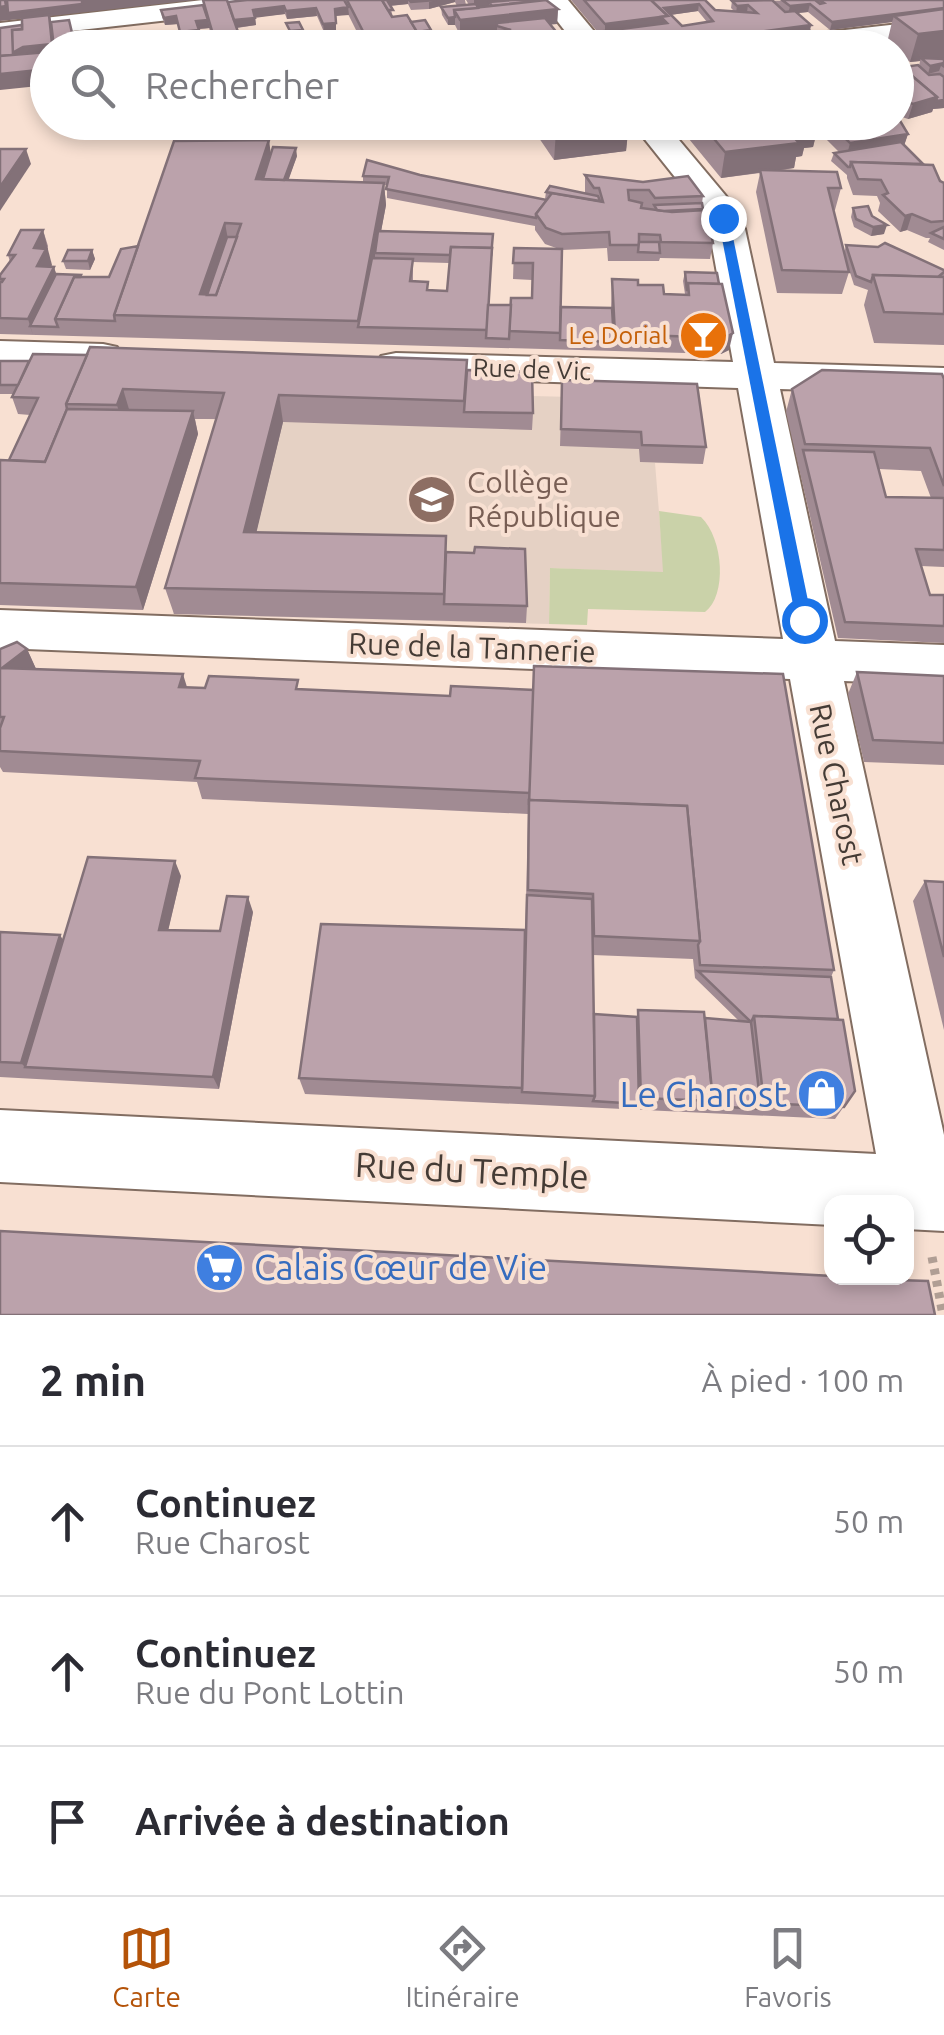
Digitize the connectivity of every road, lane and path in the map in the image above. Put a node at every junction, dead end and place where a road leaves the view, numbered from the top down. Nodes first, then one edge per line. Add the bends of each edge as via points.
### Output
1 (276, 0) edge
2 (554, 0) edge
3 (944, 28) edge
4 (579, 30) edge
5 (0, 31) edge
6 (914, 31) edge
7 (661, 140) edge
8 (0, 353) edge
9 (138, 357) edge
10 (355, 364) edge
11 (754, 376) junction
12 (944, 381) edge
13 (0, 629) edge
14 (812, 660) junction
15 (944, 664) edge
16 (0, 1146) edge
17 (932, 1194) edge

1 - 5 street
2 - 4 street
3 - 6 street
7 - 11 street, Rue Charost via 723,218
8 - 9 street
10 - 11 street, Rue de Vic
11 - 12 street, Rue de Vic
11 - 14 street, Rue Charost
13 - 14 street, Rue de la Tannerie
14 - 15 street, Rue de la Tannerie
14 - 17 street, Rue Charost
16 - 17 street, Rue du Temple

